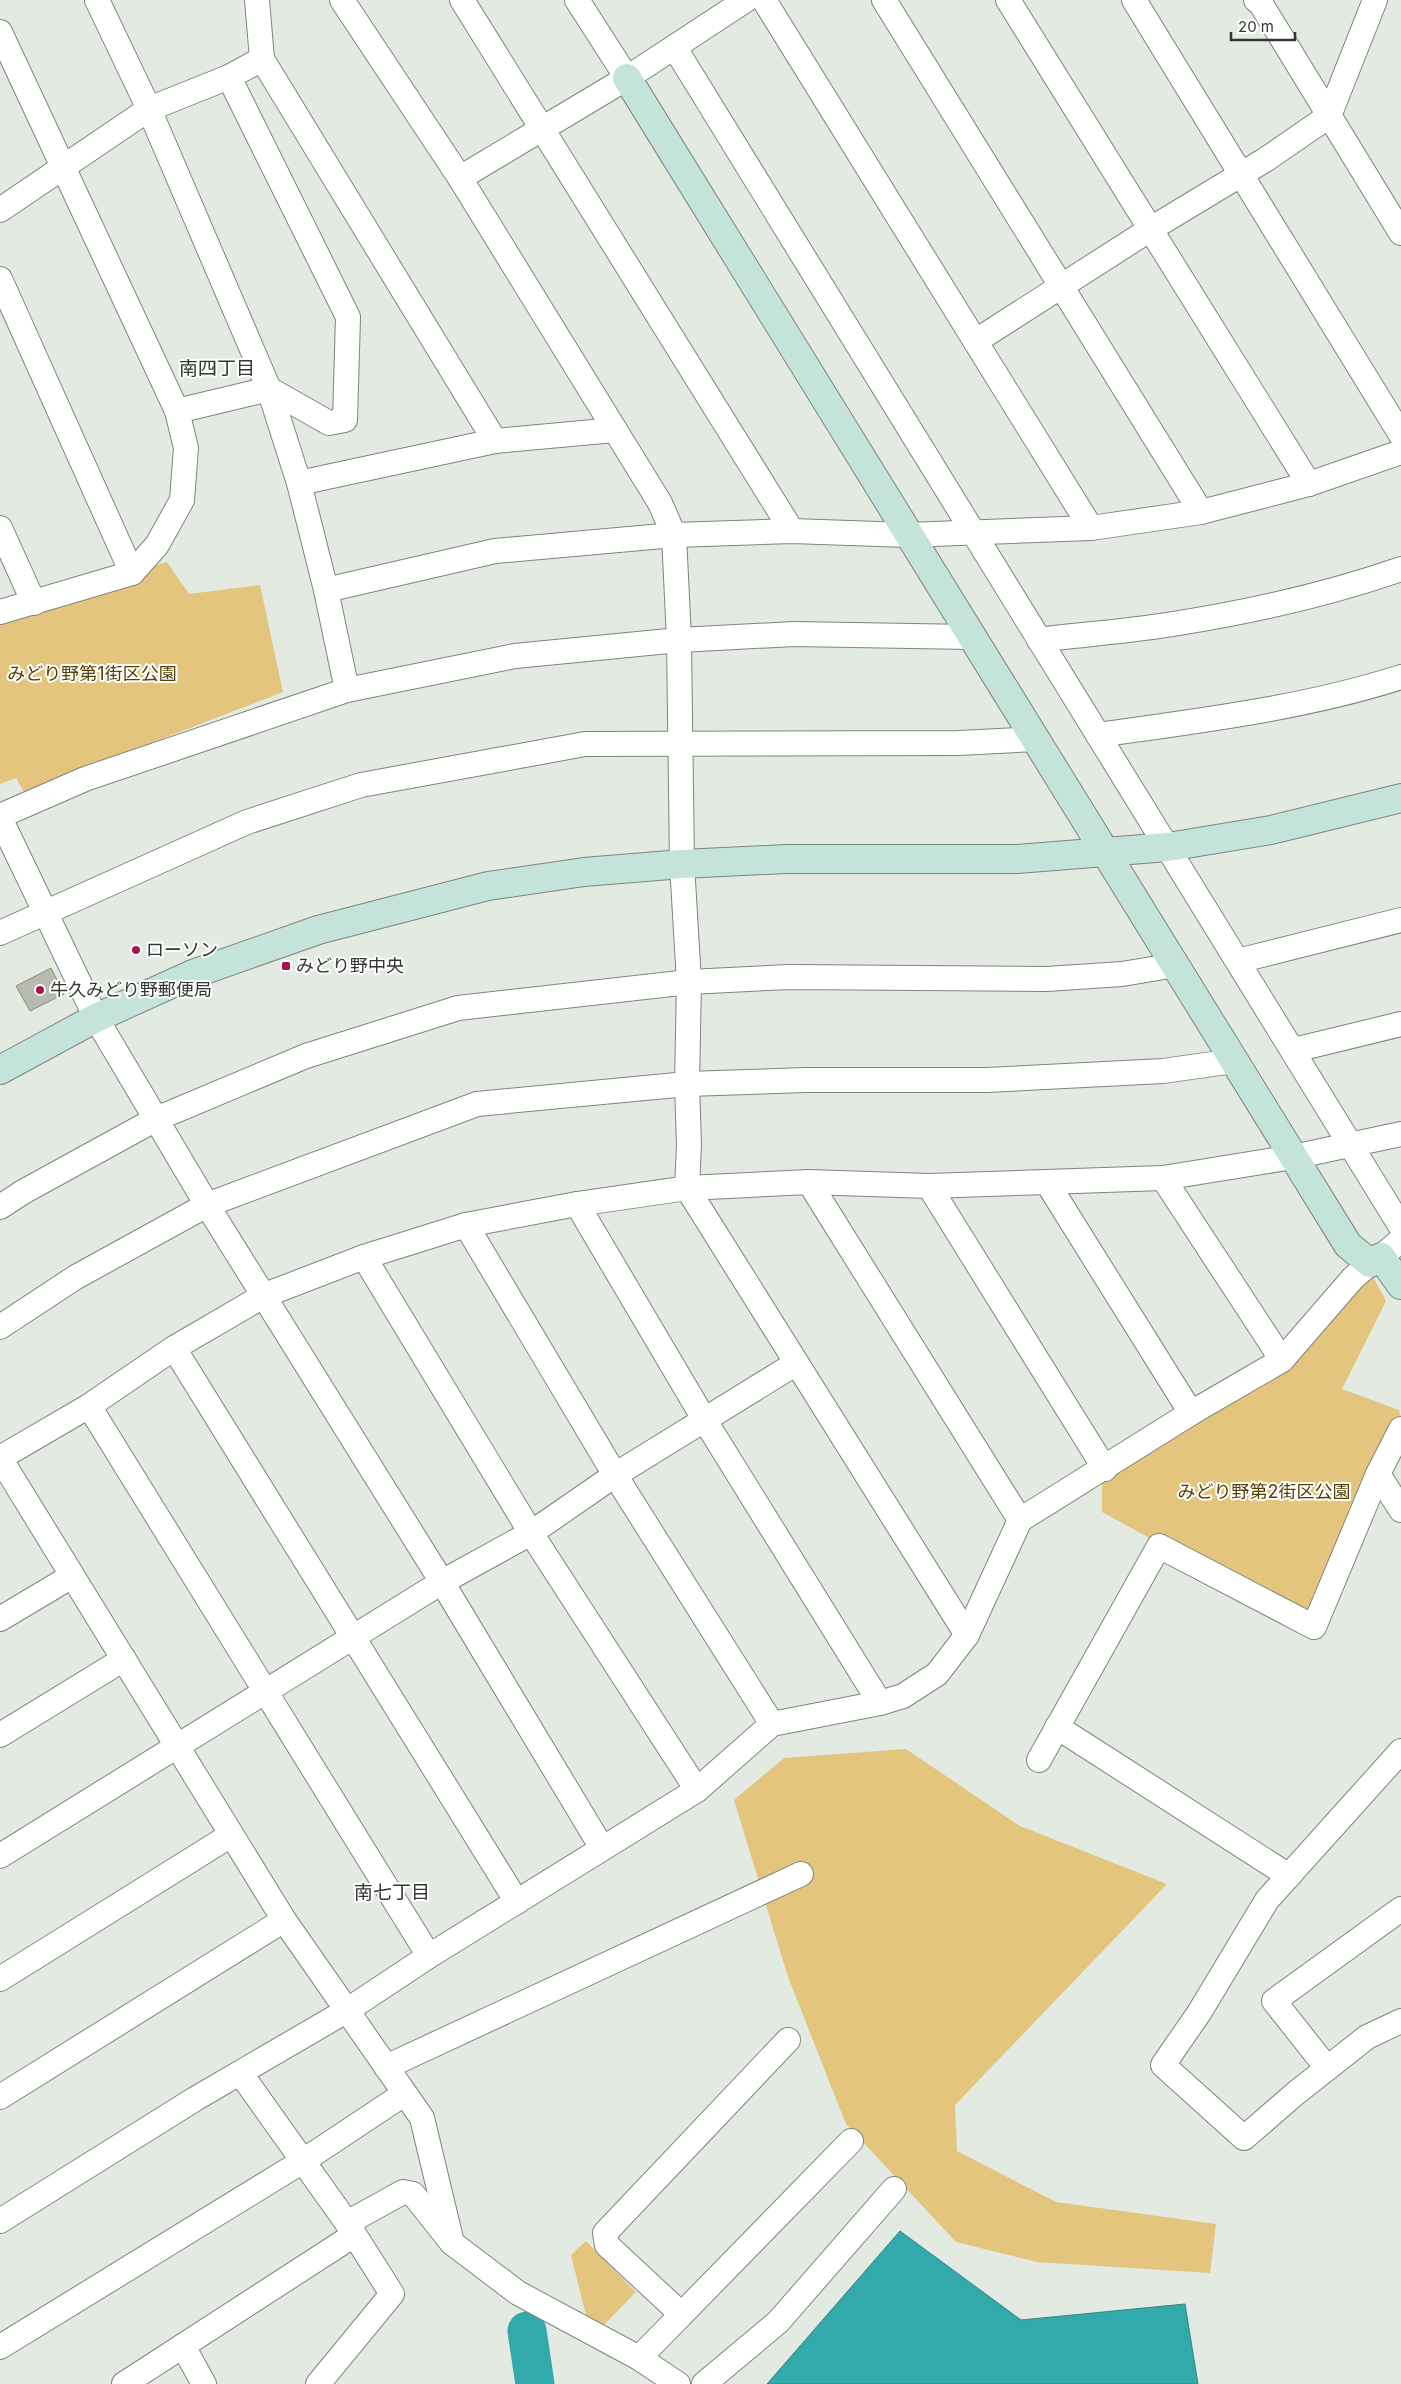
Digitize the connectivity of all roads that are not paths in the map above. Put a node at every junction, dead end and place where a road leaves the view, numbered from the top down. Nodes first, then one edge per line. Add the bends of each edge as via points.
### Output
1 (97, 0) edge
2 (257, 0) edge
3 (342, 0) edge
4 (462, 0) edge
5 (576, 0) edge
6 (749, 0) edge
7 (884, 0) edge
8 (1008, 0) edge
9 (1134, 0) edge
10 (1375, 0) edge
11 (1260, 1) edge
12 (0, 32) edge
13 (675, 48) junction
14 (262, 60) junction
15 (229, 77) junction
16 (627, 78) junction
17 (150, 109) junction
18 (1328, 116) junction
19 (543, 129) junction
20 (63, 168) junction
21 (1241, 175) junction
22 (460, 178) junction
23 (0, 210) edge
24 (1399, 224) edge
25 (1149, 230) junction
26 (0, 279) edge
27 (1062, 287) junction
28 (976, 341) junction
29 (269, 389) junction
30 (177, 412) junction
31 (615, 430) junction
32 (1401, 435) edge
33 (494, 442) junction
34 (1401, 452) edge
35 (299, 483) junction
36 (1309, 484) junction
37 (1201, 512) junction
38 (0, 528) edge
39 (1091, 528) junction
40 (792, 531) junction
41 (975, 534) junction
42 (674, 535) junction
43 (907, 535) junction
44 (1401, 569) edge
45 (132, 572) junction
46 (326, 590) junction
47 (34, 603) junction
48 (0, 612) edge
49 (971, 637) junction
50 (679, 640) junction
51 (1039, 640) junction
52 (1401, 677) edge
53 (347, 690) junction
54 (1098, 735) junction
55 (1035, 739) junction
56 (681, 742) junction
57 (1401, 798) edge
58 (0, 817) edge
59 (1168, 847) junction
60 (1105, 852) junction
61 (682, 864) junction
62 (44, 912) junction
63 (1401, 920) edge
64 (0, 933) edge
65 (1238, 961) junction
66 (1176, 965) junction
67 (689, 982) junction
68 (96, 1018) junction
69 (1401, 1024) edge
70 (1294, 1050) junction
71 (1234, 1061) junction
72 (0, 1070) edge
73 (687, 1084) junction
74 (156, 1119) junction
75 (1401, 1134) edge
76 (1352, 1146) junction
77 (1293, 1157) junction
78 (1164, 1178) junction
79 (809, 1182) junction
80 (1048, 1184) junction
81 (928, 1186) junction
82 (687, 1188) junction
83 (577, 1204) junction
84 (207, 1205) junction
85 (0, 1207) edge
86 (466, 1225) junction
87 (1401, 1227) edge
88 (1384, 1253) edge
89 (364, 1257) junction
90 (1401, 1285) edge
91 (265, 1295) junction
92 (0, 1326) edge
93 (174, 1348) junction
94 (1282, 1360) junction
95 (795, 1364) junction
96 (89, 1406) junction
97 (1191, 1413) junction
98 (704, 1419) junction
99 (1401, 1429) edge
100 (0, 1458) edge
101 (1105, 1469) junction
102 (1378, 1474) junction
103 (615, 1475) junction
104 (1401, 1510) edge
105 (1020, 1520) junction
106 (531, 1533) junction
107 (72, 1576) junction
108 (442, 1582) junction
109 (0, 1620) edge
110 (966, 1635) junction
111 (353, 1637) junction
112 (124, 1659) junction
113 (266, 1692) junction
114 (880, 1703) junction
115 (772, 1724) junction
116 (1057, 1727) junction
117 (0, 1735) edge
118 (178, 1746) junction
119 (1401, 1751) edge
120 (1039, 1760) dead end
121 (697, 1790) junction
122 (231, 1835) junction
123 (602, 1848) junction
124 (0, 1856) edge
125 (801, 1874) dead end
126 (1289, 1876) junction
127 (517, 1902) junction
128 (1401, 1908) edge
129 (284, 1920) junction
130 (428, 1956) junction
131 (0, 1979) edge
132 (346, 2011) junction
133 (1401, 2021) edge
134 (788, 2040) dead end
135 (386, 2067) junction
136 (1327, 2068) junction
137 (241, 2074) junction
138 (404, 2094) junction
139 (0, 2097) edge
140 (851, 2141) dead end
141 (303, 2162) junction
142 (894, 2189) dead end
143 (0, 2222) edge
144 (350, 2229) junction
145 (452, 2243) junction
146 (680, 2313) junction
147 (183, 2346) junction
148 (0, 2347) edge
149 (639, 2358) junction
150 (124, 2384) edge
151 (204, 2384) edge
152 (318, 2384) edge
153 (678, 2384) edge
154 (704, 2384) edge

1 - 17 street
2 - 14 street
3 - 22 street
4 - 19 street
5 - 16 street
6 - 13 street
6 - 28 street
7 - 27 street
8 - 25 street
9 - 21 street
10 - 18 street
11 - 18 street
12 - 20 street
13 - 16 street
13 - 41 street
14 - 15 street
14 - 33 street
15 - 17 street
15 - 29 street via 348,317 345,420 329,423
16 - 19 street
16 - 43 street
17 - 20 street
17 - 29 street
18 - 21 street
18 - 24 street
19 - 22 street
19 - 40 street
20 - 23 street
20 - 30 street
21 - 25 street
21 - 32 street
22 - 31 street
25 - 27 street
25 - 36 street
26 - 45 street
27 - 28 street
27 - 37 street
28 - 39 street
29 - 30 street
29 - 35 street
30 - 45 street via 186,448 182,500 157,545
31 - 33 street
31 - 42 street via 660,503
33 - 35 street
34 - 36 street
35 - 46 street
36 - 37 street
37 - 39 street
38 - 47 street
39 - 41 street
40 - 42 street
40 - 43 street
41 - 43 street
41 - 51 street
42 - 46 street via 495,551
42 - 50 street
43 - 49 street
44 - 51 street via 1358,584 1255,609 1177,624
45 - 47 street
46 - 53 street
47 - 48 street
49 - 50 street via 794,634
49 - 55 street
50 - 53 street via 515,656
50 - 56 street
51 - 54 street
52 - 54 street via 1222,718
53 - 58 street via 85,779
54 - 59 street
55 - 56 street via 959,743
55 - 60 street
56 - 61 street
56 - 62 street via 585,744 361,785 246,822
57 - 59 street via 1271,830
58 - 62 street
59 - 60 street
59 - 65 street
60 - 61 street via 1017,860 787,859
60 - 66 street
61 - 67 street
61 - 68 street via 584,872 488,886 391,910 318,930 193,974
62 - 64 street
62 - 68 street
63 - 65 street
65 - 70 street
66 - 67 street via 1122,974 1046,980 789,977
66 - 71 street
67 - 73 street
67 - 74 street via 458,1008 306,1056
68 - 72 street
68 - 74 street
69 - 70 street
70 - 76 street
71 - 73 street via 1163,1071 987,1080
71 - 77 street
73 - 82 street
73 - 84 street via 477,1104
74 - 84 street
74 - 85 street
75 - 76 street
76 - 77 street
76 - 87 street
77 - 78 street
77 - 88 street via 1348,1245
78 - 80 street
78 - 94 street
79 - 81 street
79 - 82 street
79 - 105 street
80 - 81 street
80 - 97 street
81 - 101 street
82 - 83 street
82 - 95 street
83 - 86 street
83 - 98 street
84 - 91 street
84 - 92 street via 76,1277
86 - 89 street
86 - 103 street
88 - 90 street
88 - 94 street via 1353,1278
89 - 91 street
89 - 106 street
91 - 93 street
91 - 108 street
93 - 96 street
93 - 111 street
94 - 97 street
95 - 98 street
95 - 110 street
96 - 100 street
96 - 113 street
97 - 101 street
98 - 103 street
98 - 114 street
99 - 102 street
100 - 107 street
101 - 105 street
102 - 104 street
102 - 116 street via 1314,1627 1159,1546
103 - 106 street
103 - 115 street
105 - 110 street
106 - 108 street
106 - 121 street
107 - 109 street
107 - 112 street
108 - 111 street
108 - 123 street
110 - 114 street via 937,1674 903,1696
111 - 113 street
111 - 127 street
112 - 117 street
112 - 118 street
113 - 118 street
113 - 130 street
114 - 115 street
115 - 121 street
116 - 120 street
116 - 126 street
118 - 122 street
118 - 124 street
119 - 126 street
121 - 123 street
122 - 129 street
122 - 131 street
123 - 127 street
125 - 135 street
126 - 136 street via 1267,1900 1199,2014 1163,2066 1244,2138
127 - 130 street
128 - 136 street via 1274,2001
129 - 132 street
129 - 139 street
130 - 132 street
132 - 135 street
132 - 137 street
133 - 136 street via 1367,2037
134 - 146 street via 605,2233 607,2245
135 - 138 street
137 - 141 street
137 - 143 street via 195,2099
138 - 141 street
138 - 145 street via 422,2118
140 - 146 street
141 - 144 street
141 - 148 street
142 - 154 street via 778,2322
144 - 145 street via 403,2192 413,2194
144 - 147 street
144 - 152 street via 392,2294
145 - 149 street via 518,2293
146 - 149 street
147 - 150 street
147 - 151 street
149 - 153 street

